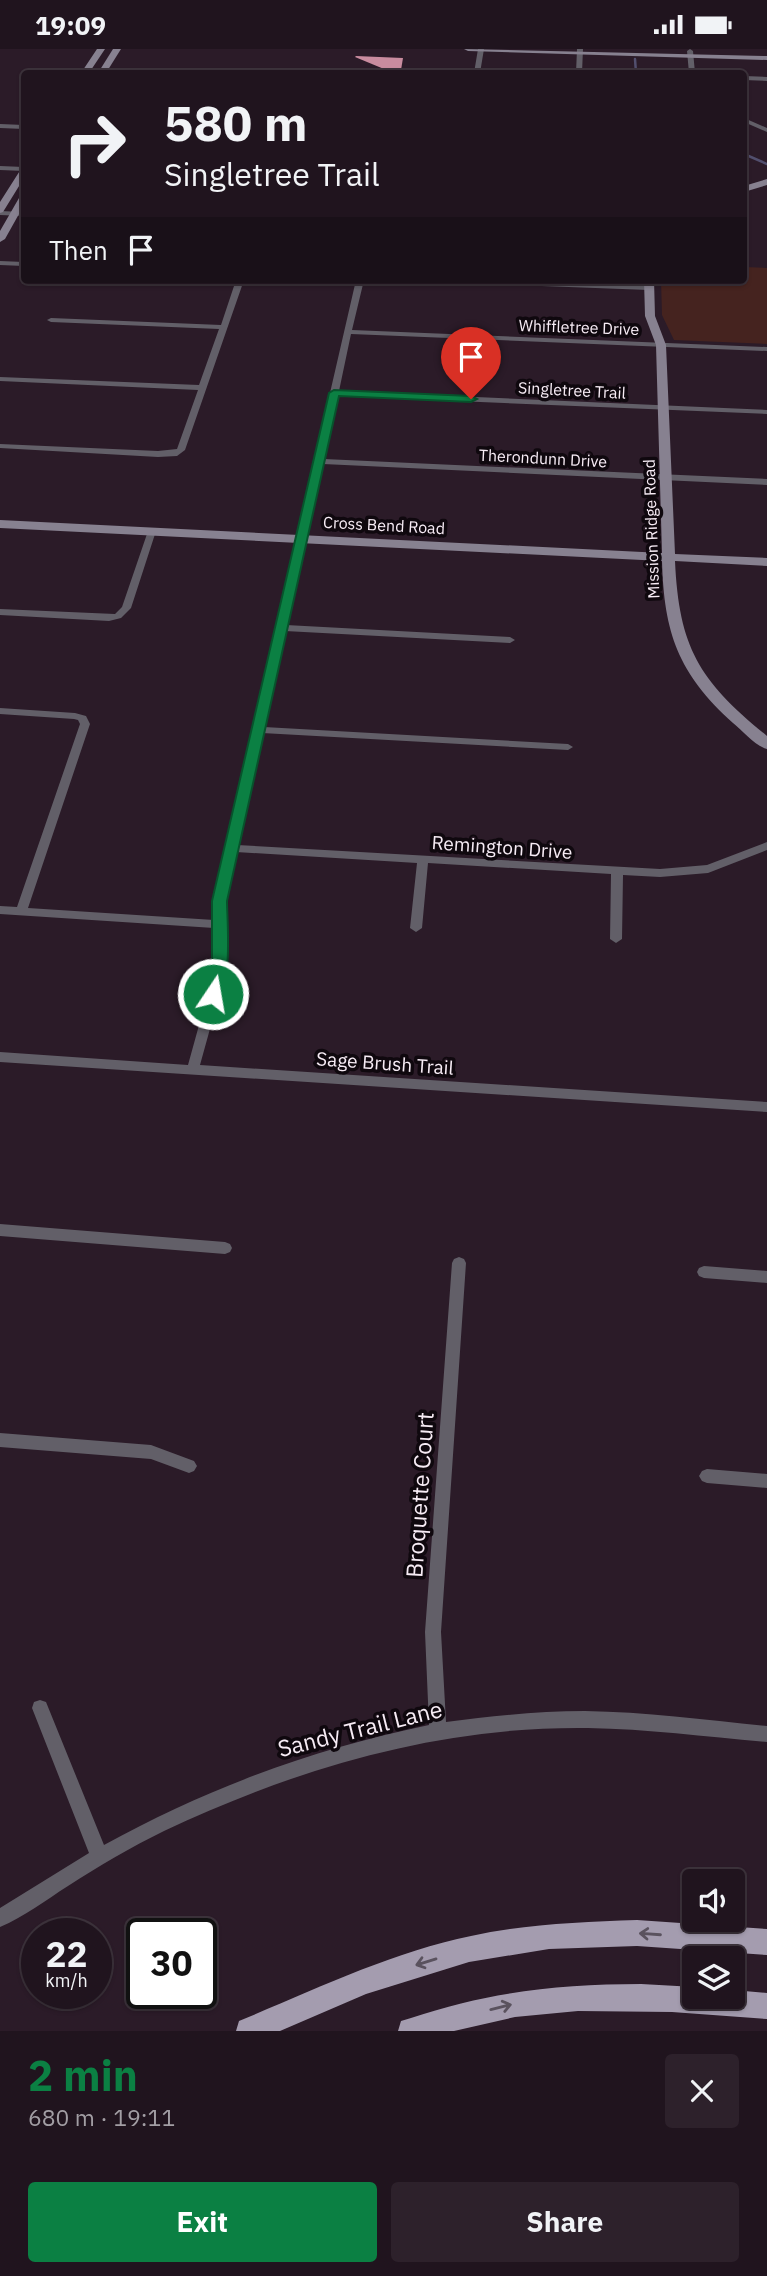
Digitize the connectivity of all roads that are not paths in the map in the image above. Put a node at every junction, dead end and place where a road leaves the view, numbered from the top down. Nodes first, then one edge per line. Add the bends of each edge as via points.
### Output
1 (102, 49) edge
2 (117, 49) edge
3 (468, 49) edge
4 (481, 49) edge
5 (628, 49) edge
6 (580, 51) edge
7 (691, 53) junction
8 (767, 56) edge
9 (87, 70) edge
10 (104, 70) edge
11 (478, 70) edge
12 (579, 70) edge
13 (692, 70) edge
14 (747, 78) edge
15 (767, 79) edge
16 (747, 121) edge
17 (0, 126) edge
18 (21, 127) edge
19 (767, 130) edge
20 (0, 168) edge
21 (21, 170) edge
22 (21, 175) edge
23 (767, 182) edge
24 (747, 188) edge
25 (0, 211) edge
26 (20, 213) edge
27 (0, 239) edge
28 (0, 263) edge
29 (21, 264) edge
30 (239, 284) edge
31 (359, 284) edge
32 (649, 284) edge
33 (51, 320) dead end
34 (224, 327) junction
35 (348, 332) junction
36 (661, 345) junction
37 (767, 349) edge
38 (0, 379) edge
39 (204, 388) junction
40 (334, 393) junction
41 (663, 408) junction
42 (767, 412) edge
43 (0, 446) edge
44 (319, 461) junction
45 (666, 477) junction
46 (767, 482) edge
47 (0, 524) edge
48 (152, 531) junction
49 (300, 538) junction
50 (669, 557) junction
51 (767, 562) edge
52 (0, 613) edge
53 (280, 628) junction
54 (510, 640) dead end
55 (0, 711) edge
56 (258, 730) junction
57 (767, 744) edge
58 (568, 747) dead end
59 (767, 846) edge
60 (231, 848) junction
61 (423, 859) junction
62 (617, 871) junction
63 (0, 910) edge
64 (21, 911) junction
65 (218, 924) junction
66 (416, 928) dead end
67 (616, 939) dead end
68 (0, 1057) edge
69 (193, 1070) junction
70 (767, 1107) edge
71 (0, 1230) edge
72 (225, 1248) dead end
73 (459, 1263) dead end
74 (704, 1272) dead end
75 (767, 1277) edge
76 (0, 1440) edge
77 (189, 1466) dead end
78 (707, 1476) dead end
79 (767, 1481) edge
80 (40, 1708) dead end
81 (438, 1730) junction
82 (767, 1734) edge
83 (100, 1857) junction
84 (0, 1918) edge
85 (767, 1943) edge
86 (767, 2007) edge
87 (249, 2031) edge
88 (411, 2031) edge

1 - 9 street
2 - 10 street
3 - 4 street
4 - 6 street
4 - 11 street
5 - 7 street
6 - 7 street
6 - 12 street
7 - 8 street
7 - 13 street
14 - 15 street
16 - 19 street
17 - 18 street
20 - 21 street
22 - 25 street
23 - 24 street
25 - 26 street
26 - 27 street
28 - 29 street
30 - 34 street
31 - 35 street
32 - 36 street, Mission Ridge Road via 650,316
33 - 34 street
34 - 39 street
35 - 36 street, Whiffletree Drive
35 - 40 street
36 - 37 street, Whiffletree Drive
36 - 41 street, Mission Ridge Road
38 - 39 street
39 - 43 street via 184,447 177,453
40 - 41 street, Singletree Trail
40 - 44 street
41 - 42 street, Singletree Trail
41 - 45 street, Mission Ridge Road
44 - 45 street, Therondunn Drive
44 - 49 street
45 - 46 street, Therondunn Drive
45 - 50 street, Mission Ridge Road
47 - 48 street, Cross Bend Road
48 - 49 street, Cross Bend Road
48 - 52 street via 126,608 118,616
49 - 50 street, Cross Bend Road
49 - 53 street
50 - 51 street, Cross Bend Road
50 - 57 street, Mission Ridge Road via 672,614 680,647 711,693
53 - 54 street
53 - 56 street
55 - 64 street via 75,716 85,724
56 - 58 street
56 - 60 street
59 - 62 street, Remington Drive via 685,873
60 - 61 street, Remington Drive
60 - 65 street
61 - 62 street, Remington Drive
61 - 66 street
62 - 67 street
63 - 64 street
64 - 65 street
65 - 69 street via 220,971
68 - 69 street, Sage Brush Trail
69 - 70 street, Sage Brush Trail
71 - 72 street
73 - 81 street, Broquette Court via 433,1632
74 - 75 street
76 - 77 street via 151,1453
78 - 79 street
80 - 83 street
81 - 82 street, Sandy Trail Lane via 565,1720
81 - 83 street, Sandy Trail Lane via 271,1776 176,1817
83 - 84 street, Sandy Trail Lane
85 -> 87 main road via 637,1933 549,1936 483,1947 365,1981
88 -> 86 main road via 514,2004 604,1996

